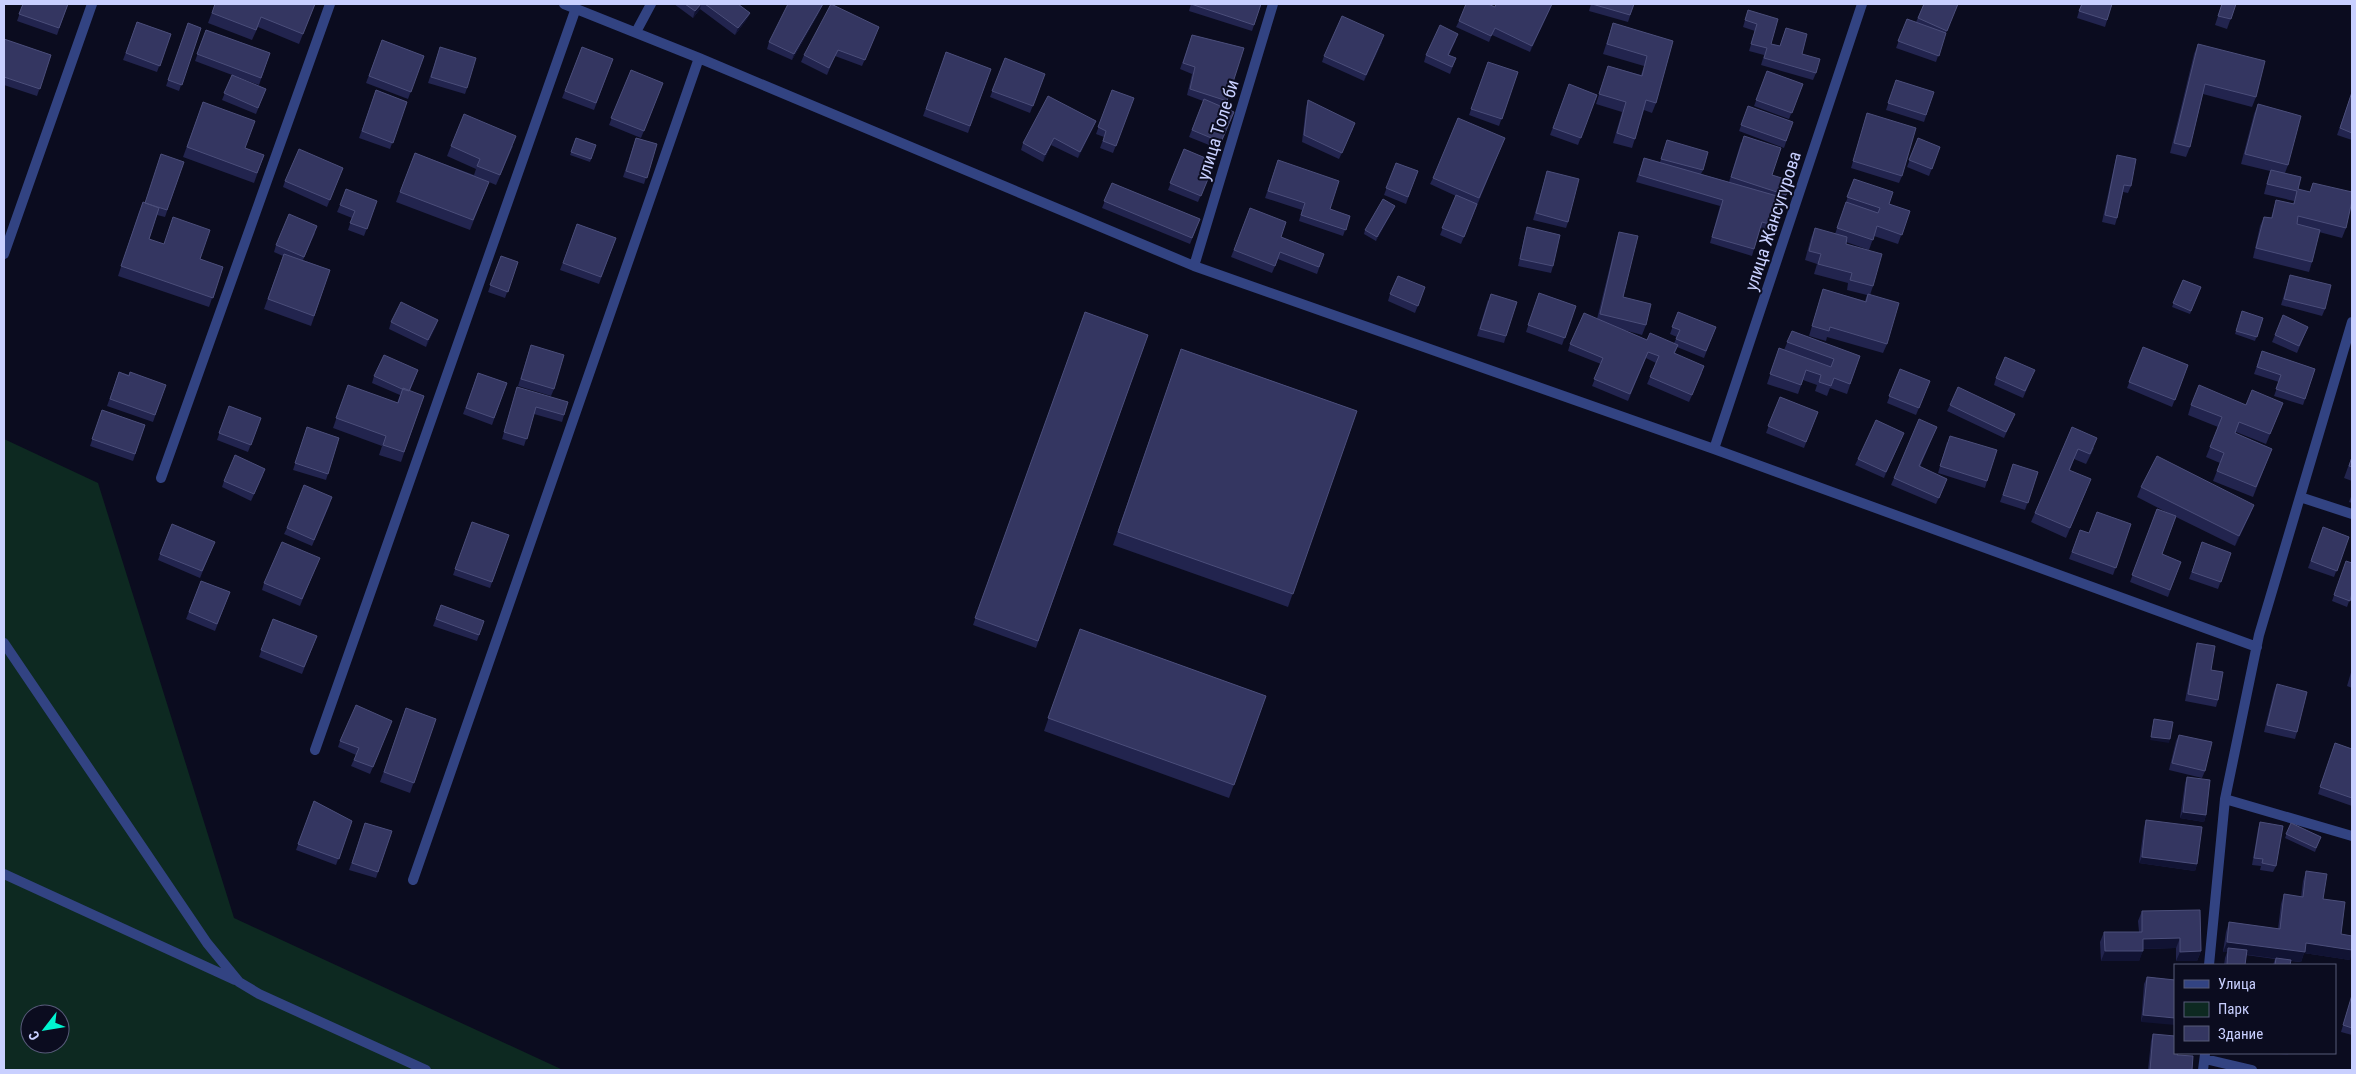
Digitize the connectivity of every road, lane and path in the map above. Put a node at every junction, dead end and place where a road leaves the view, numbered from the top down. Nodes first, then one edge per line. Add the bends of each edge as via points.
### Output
1 (92, 4) edge
2 (330, 4) edge
3 (564, 4) edge
4 (651, 4) edge
5 (1274, 4) edge
6 (1862, 4) edge
7 (576, 8) junction
8 (636, 32) junction
9 (699, 58) junction
10 (4, 254) edge
11 (1194, 266) junction
12 (2352, 322) edge
13 (1714, 449) junction
14 (161, 478) dead end
15 (2300, 497) junction
16 (2352, 514) edge
17 (4, 643) edge
18 (2257, 647) junction
19 (315, 750) dead end
20 (2224, 798) junction
21 (2352, 836) edge
22 (4, 874) edge
23 (413, 880) dead end
24 (2209, 964) edge
25 (238, 982) junction
26 (2205, 1056) edge
27 (426, 1070) edge
28 (2203, 1070) edge
29 (2252, 1070) edge

1 - 10 street
2 - 14 street
3 - 7 street
4 - 8 street
5 - 11 street, улица Толе би
6 - 13 street, улица Жансугурова
7 - 8 street
7 - 19 street
8 - 9 street
9 - 11 street
9 - 23 street
11 - 13 street
12 - 15 street
13 - 18 street
15 - 16 street
15 - 18 street
17 - 25 street
18 - 20 street
20 - 21 street
20 - 24 street
22 - 25 street
25 - 27 street
26 - 28 street
26 - 29 street

